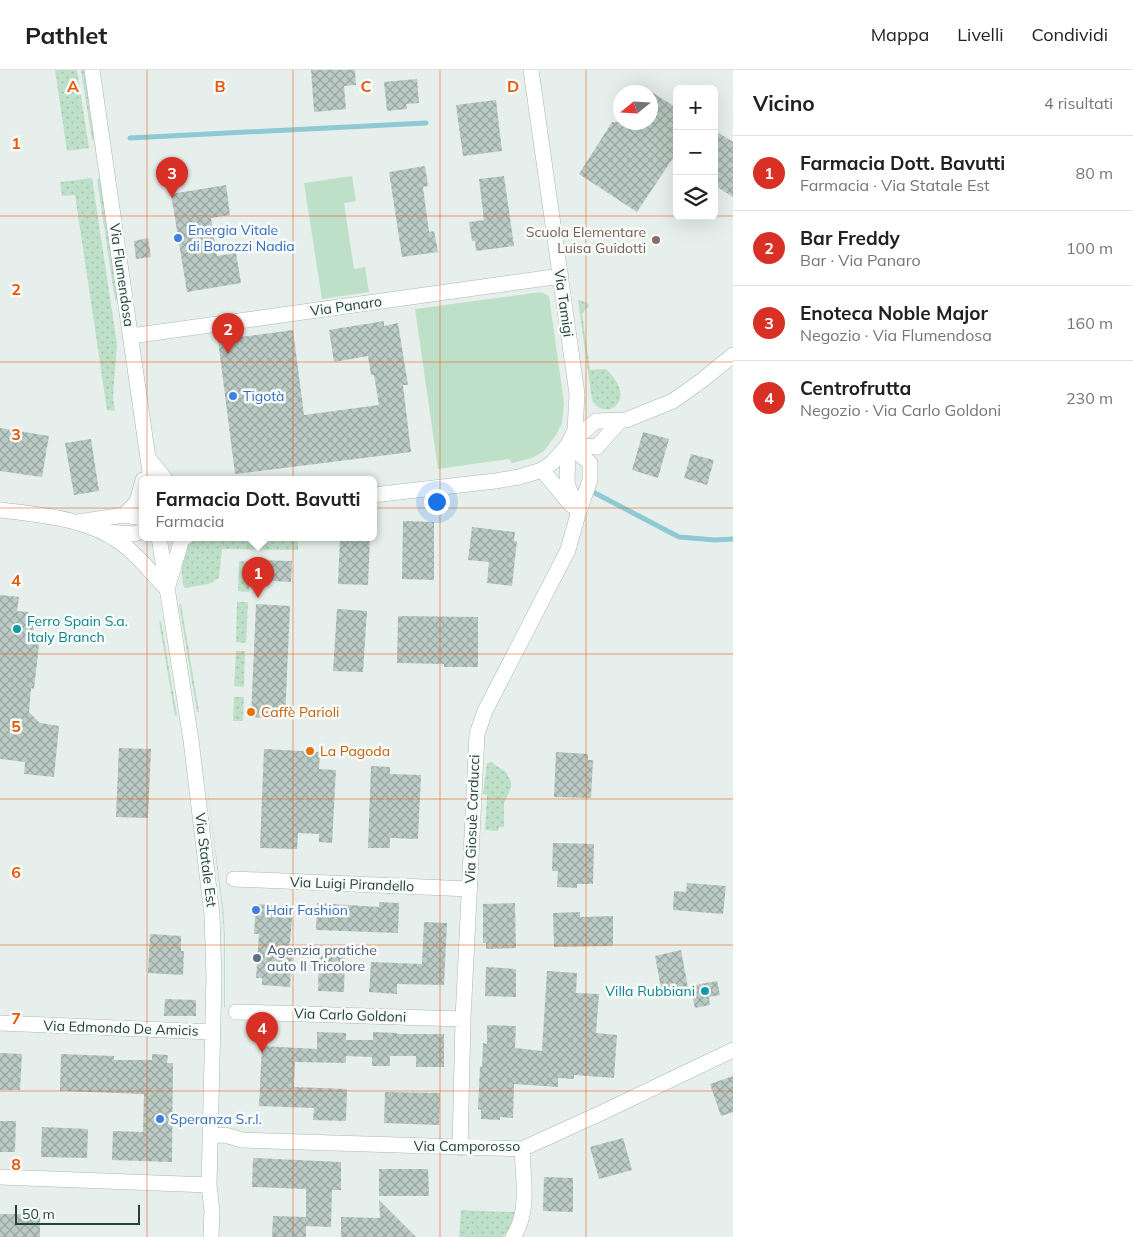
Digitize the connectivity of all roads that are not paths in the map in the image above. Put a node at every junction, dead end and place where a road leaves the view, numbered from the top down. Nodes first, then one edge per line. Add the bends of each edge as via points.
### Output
1 (92, 70) edge
2 (531, 70) edge
3 (561, 276) junction
4 (131, 336) junction
5 (733, 355) edge
6 (568, 445) junction
7 (148, 458) junction
8 (542, 470) junction
9 (144, 476) edge
10 (151, 476) edge
11 (163, 476) edge
12 (139, 495) edge
13 (377, 495) edge
14 (0, 510) edge
15 (578, 514) junction
16 (124, 515) junction
17 (139, 517) edge
18 (78, 522) junction
19 (102, 532) junction
20 (139, 532) edge
21 (160, 541) edge
22 (182, 541) edge
23 (167, 589) junction
24 (234, 879) dead end
25 (470, 889) junction
26 (236, 1012) dead end
27 (464, 1019) junction
28 (0, 1023) edge
29 (212, 1032) junction
30 (733, 1050) edge
31 (210, 1136) junction
32 (460, 1148) junction
33 (522, 1149) junction
34 (0, 1177) edge
35 (208, 1185) junction
36 (201, 1237) edge
37 (210, 1237) edge
38 (513, 1237) edge

1 - 4 street, Via Flumendosa
2 - 3 street, Via Tamigi
3 - 4 street, Via Panaro
3 - 6 street, Via Tamigi via 577,394 575,430
4 - 7 street, Via Flumendosa
5 - 6 street via 672,400 620,421 596,421
6 - 8 street
6 - 15 street via 567,483
6 - 15 street, Via Giosuè Carducci via 575,473 586,492
7 - 9 street
7 - 10 street, Via Flumendosa
7 - 11 street
8 - 13 street via 495,481
8 - 15 street
12 - 16 street via 137,502
14 - 18 street
15 - 25 street, Via Giosuè Carducci via 568,550 485,711 477,734
16 - 17 street
16 - 18 street
18 - 19 street
19 - 20 street
19 - 23 street via 121,543
21 - 23 street, Via Statale Est
22 - 23 street
23 - 29 street, Via Statale Est via 191,740 212,915
24 - 25 street, Via Luigi Pirandello
25 - 27 street, Via Giosuè Carducci
26 - 27 street, Via Carlo Goldoni
27 - 32 street, Via Giosuè Carducci
28 - 29 street, Via Edmondo De Amicis
29 - 31 street, Via Statale Est
30 - 33 street, Via Camporosso
31 - 32 street, Via Camporosso
31 - 35 street, Via Statale Est
32 - 33 street, Via Camporosso
33 - 38 street via 522,1220
34 - 35 street
35 - 36 street, Via Statale Est
35 - 37 street, Via Statale Est via 212,1211

